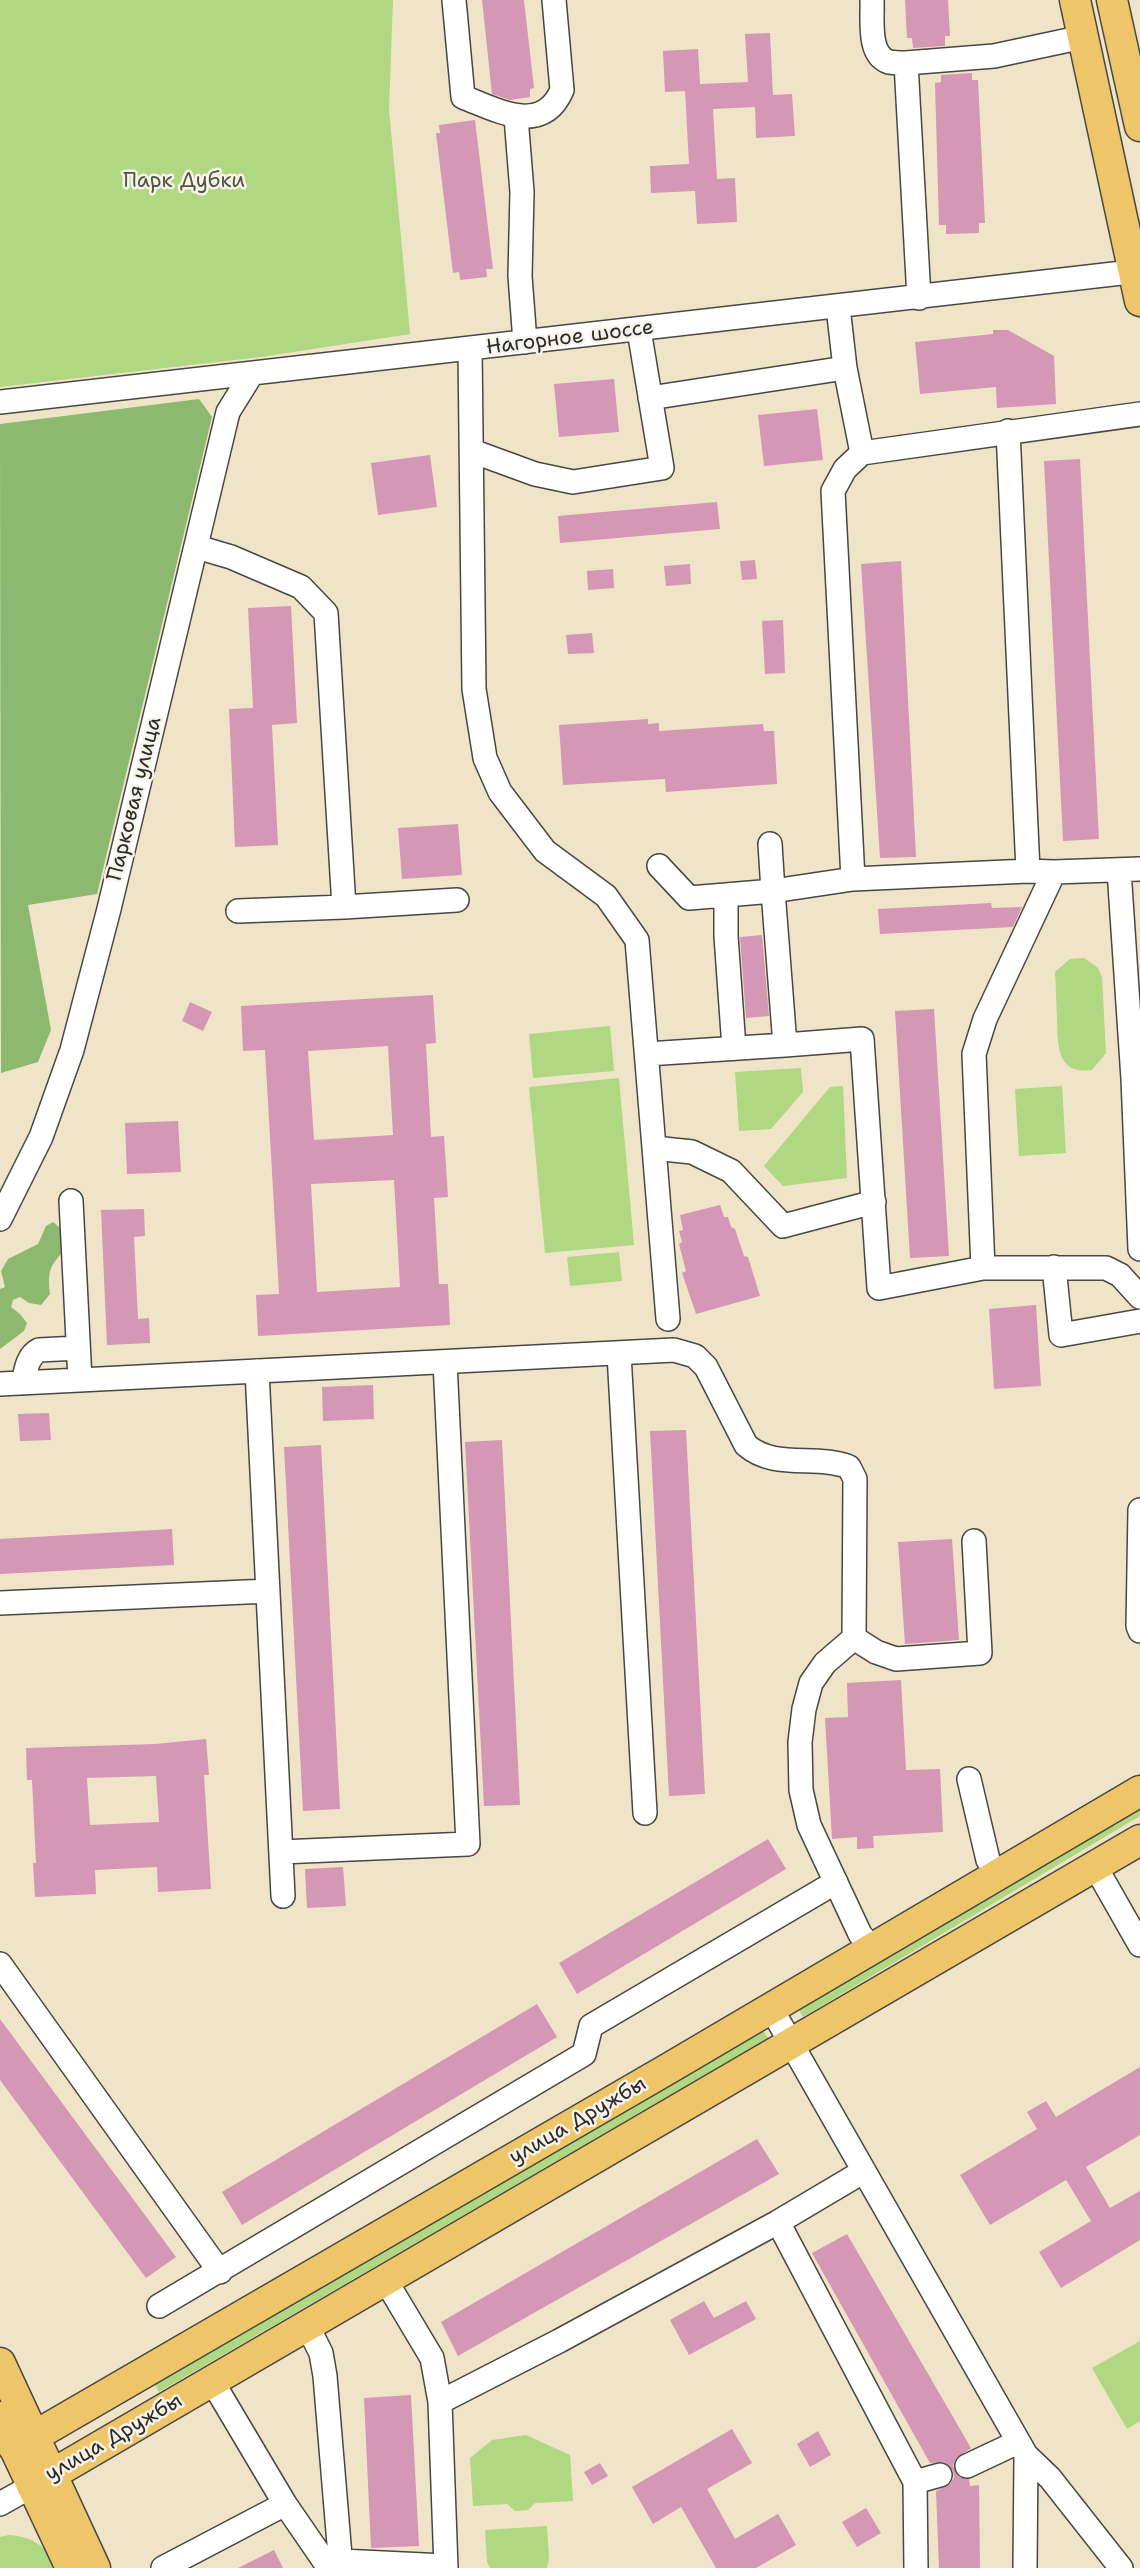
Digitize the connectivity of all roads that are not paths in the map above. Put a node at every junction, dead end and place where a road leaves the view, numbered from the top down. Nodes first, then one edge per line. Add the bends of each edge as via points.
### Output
1 (454, 0) edge
2 (554, 0) edge
3 (872, 0) edge
4 (1075, 0) edge
5 (1112, 0) edge
6 (1083, 37) junction
7 (906, 63) junction
8 (1133, 67) edge
9 (516, 117) junction
10 (1140, 126) edge
11 (1137, 272) edge
12 (919, 298) junction
13 (1140, 301) edge
14 (838, 307) junction
15 (639, 330) junction
16 (525, 342) junction
17 (470, 349) junction
18 (845, 368) junction
19 (251, 374) junction
20 (650, 398) junction
21 (0, 402) edge
22 (1140, 414) edge
23 (1008, 431) junction
24 (472, 451) junction
25 (862, 453) junction
26 (197, 547) junction
27 (770, 844) dead end
28 (659, 866) dead end
29 (1130, 869) edge
30 (1028, 871) junction
31 (1054, 873) junction
32 (853, 879) junction
33 (773, 891) junction
34 (726, 895) junction
35 (457, 900) dead end
36 (344, 907) junction
37 (238, 911) dead end
38 (785, 1045) junction
39 (734, 1048) junction
40 (647, 1054) junction
41 (654, 1148) junction
42 (71, 1201) dead end
43 (874, 1202) junction
44 (0, 1219) edge
45 (1140, 1249) edge
46 (1054, 1267) junction
47 (984, 1268) junction
48 (1140, 1297) edge
49 (668, 1319) dead end
50 (1140, 1321) edge
51 (78, 1348) junction
52 (619, 1354) junction
53 (445, 1362) junction
54 (257, 1371) junction
55 (80, 1380) junction
56 (11, 1384) edge
57 (1140, 1510) edge
58 (974, 1541) dead end
59 (268, 1591) junction
60 (0, 1603) edge
61 (1140, 1631) edge
62 (855, 1638) junction
63 (969, 1779) dead end
64 (1140, 1791) edge
65 (645, 1813) dead end
66 (1140, 1840) edge
67 (281, 1853) junction
68 (1095, 1866) junction
69 (997, 1875) junction
70 (836, 1882) junction
71 (283, 1896) dead end
72 (1140, 1945) edge
73 (872, 1949) junction
74 (0, 1964) edge
75 (771, 2008) junction
76 (792, 2044) junction
77 (864, 2171) junction
78 (778, 2222) junction
79 (220, 2272) junction
80 (386, 2281) junction
81 (159, 2306) dead end
82 (307, 2327) junction
83 (0, 2363) edge
84 (212, 2381) junction
85 (440, 2402) junction
86 (0, 2417) edge
87 (16, 2447) edge
88 (1022, 2449) junction
89 (967, 2466) dead end
90 (940, 2475) dead end
91 (42, 2480) junction
92 (915, 2482) junction
93 (0, 2504) edge
94 (285, 2504) junction
95 (337, 2566) edge
96 (446, 2567) edge
97 (71, 2568) edge
98 (94, 2568) edge
99 (163, 2568) edge
100 (916, 2568) edge
101 (1025, 2568) edge
102 (1121, 2568) edge

1 - 9 street via 463,97
2 - 9 street via 562,90 545,114
3 - 7 street via 874,46 879,56 888,62
4 - 6 main road
5 - 8 main road
6 - 7 street via 994,56
6 - 11 main road
7 - 12 street
8 - 10 main road
9 - 16 street
11 - 12 street, Нагорное шоссе
11 - 13 main road
12 - 14 street, Нагорное шоссе
14 - 15 street, Нагорное шоссе
14 - 18 street
15 - 16 street, Нагорное шоссе
15 - 20 street
16 - 17 street, Нагорное шоссе
17 - 19 street, Нагорное шоссе
17 - 24 street
18 - 20 street
18 - 25 street
19 - 21 street, Нагорное шоссе
19 - 26 street, Парковая улица via 228,412
20 - 24 street via 662,468 573,481 535,474
22 - 23 street
23 - 25 street
23 - 30 street
24 - 40 street via 474,689 485,758 500,792 545,851 606,896 636,940
25 - 32 street via 845,469 833,491
26 - 36 street via 301,587 326,612
26 - 44 street, Парковая улица via 72,1050 41,1137
27 - 33 street
28 - 34 street via 689,898
29 - 31 street
29 - 45 street
30 - 31 street
30 - 32 street
31 - 47 street via 985,1018 974,1054
32 - 33 street
33 - 34 street
33 - 38 street
34 - 39 street
35 - 36 street
36 - 37 street
38 - 39 street
38 - 43 street via 862,1039
39 - 40 street
40 - 41 street
41 - 43 street via 692,1152 731,1171 783,1226
41 - 49 street
42 - 51 street
43 - 47 street via 879,1289
46 - 47 street
46 - 48 street via 1106,1268 1120,1275
46 - 50 street via 1061,1335
51 - 55 street
51 - 56 street via 34,1352
52 - 53 street
52 - 62 street via 674,1350 695,1356 706,1367 746,1445 755,1453 769,1458 835,1461 849,1467 855,1479
52 - 65 street
53 - 54 street
53 - 67 street via 468,1844
54 - 55 street
54 - 59 street
55 - 56 street
57 - 61 street
58 - 62 street via 980,1653 896,1659
59 - 60 street
59 - 67 street
62 - 70 street via 825,1663 811,1683 800,1742 803,1807
63 - 69 street via 988,1860
64 - 69 main road, улица Дружбы
66 - 68 main road, улица Дружбы
67 - 71 street
68 - 72 street
68 - 76 main road, улица Дружбы
69 - 73 main road, улица Дружбы
70 - 73 street
70 - 79 street via 592,2026 584,2054
73 - 75 main road, улица Дружбы
74 - 79 street
75 - 76 street
75 - 87 main road, улица Дружбы
76 - 77 street
76 - 80 main road, улица Дружбы
77 - 78 street
77 - 88 street
78 - 85 street
78 - 92 street
79 - 81 street
80 - 82 main road, улица Дружбы
80 - 85 street via 432,2358
82 - 84 main road, улица Дружбы
82 - 95 street via 321,2353 325,2376
83 - 87 main road
84 - 91 main road, улица Дружбы
84 - 94 street
85 - 96 street
86 - 87 main road
87 - 91 main road
88 - 89 street
88 - 101 street
88 - 102 street
90 - 92 street
91 - 93 street
91 - 97 main road
91 - 98 main road
92 - 100 street
94 - 95 street
94 - 99 street
95 - 96 street

